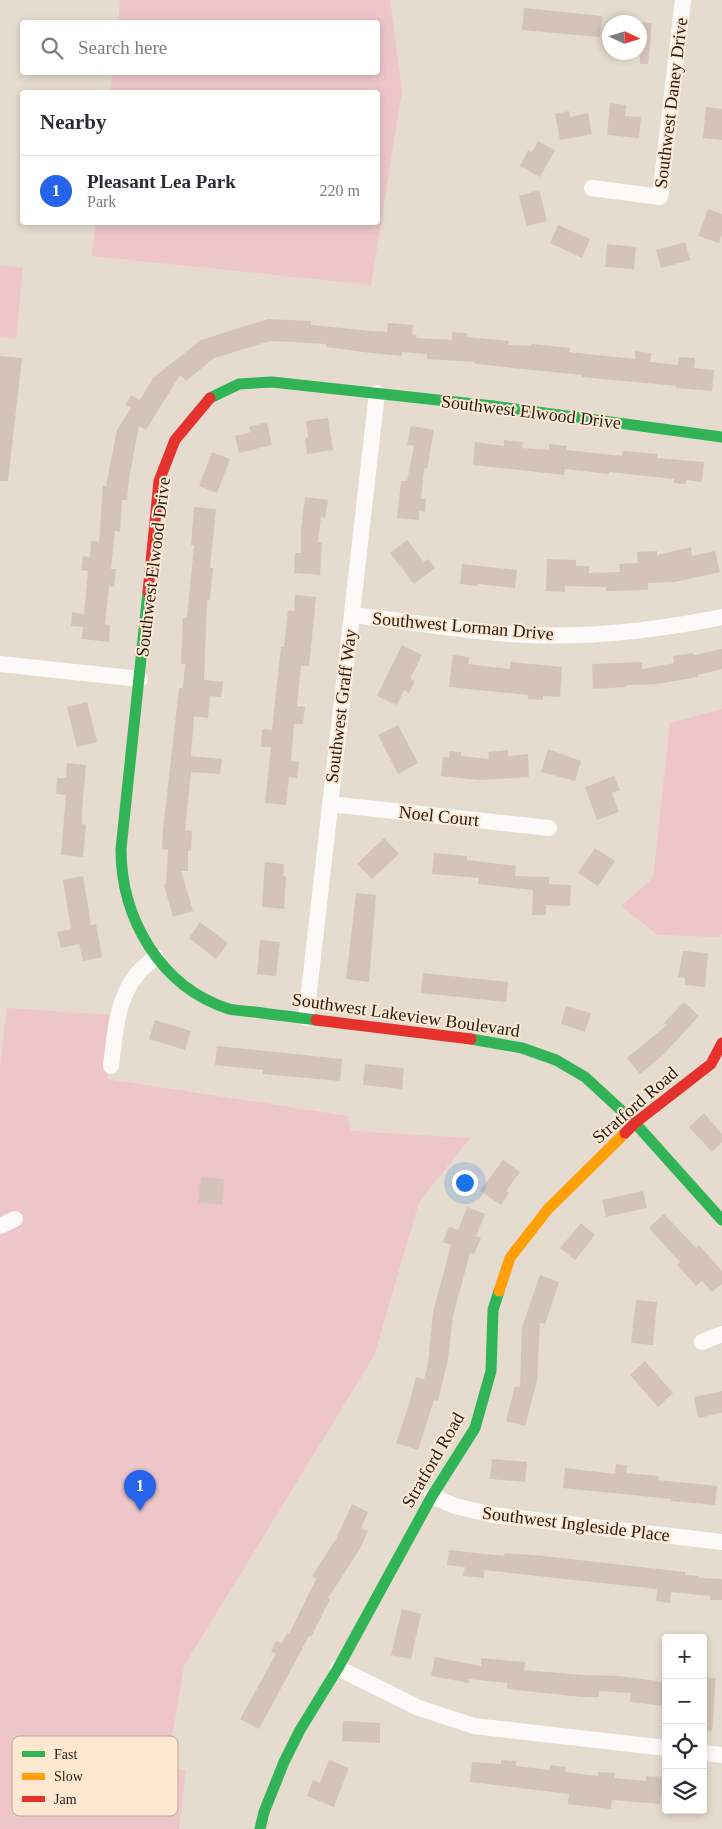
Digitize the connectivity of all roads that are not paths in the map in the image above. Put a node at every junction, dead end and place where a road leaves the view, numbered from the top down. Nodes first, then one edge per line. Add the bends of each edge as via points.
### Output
1 (684, 0) edge
2 (592, 188) dead end
3 (377, 393) junction
4 (722, 437) edge
5 (352, 615) junction
6 (722, 617) edge
7 (0, 664) edge
8 (140, 679) junction
9 (330, 804) junction
10 (549, 828) dead end
11 (156, 957) junction
12 (306, 1018) junction
13 (722, 1043) edge
14 (112, 1066) dead end
15 (635, 1124) junction
16 (722, 1220) edge
17 (722, 1334) edge
18 (702, 1342) dead end
19 (432, 1496) junction
20 (722, 1542) edge
21 (338, 1668) junction
22 (662, 1748) edge
23 (707, 1753) edge
24 (722, 1755) edge
25 (260, 1829) edge

1 - 2 street, Southwest Daney Drive via 660,197
3 - 4 street, Southwest Elwood Drive
3 - 5 street, Southwest Graff Way
3 - 8 street, Southwest Elwood Drive via 272,382 239,384 209,398 175,440 159,481
5 - 6 street, Southwest Lorman Drive via 511,634 586,635 678,626
5 - 9 street, Southwest Graff Way
7 - 8 street
8 - 11 street, Southwest Elwood Drive via 121,849 122,876 137,928
9 - 10 street, Noel Court
9 - 12 street, Southwest Graff Way
11 - 12 street, Southwest Lakeview Boulevard via 173,976 197,994 230,1009
11 - 14 street via 138,973 118,1010
12 - 15 street, Southwest Lakeview Boulevard via 491,1040 522,1048 556,1060 585,1077
13 - 15 street, Stratford Road via 711,1064
15 - 16 street, Southwest Lakeview Boulevard
15 - 19 street, Stratford Road via 548,1209 510,1258 494,1310 491,1370 475,1428
17 - 18 street
19 - 20 street, Southwest Ingleside Place via 455,1506 493,1515
19 - 21 street, Stratford Road
21 - 22 street via 419,1708 474,1726
21 - 25 street, Stratford Road via 284,1762
23 - 24 street

